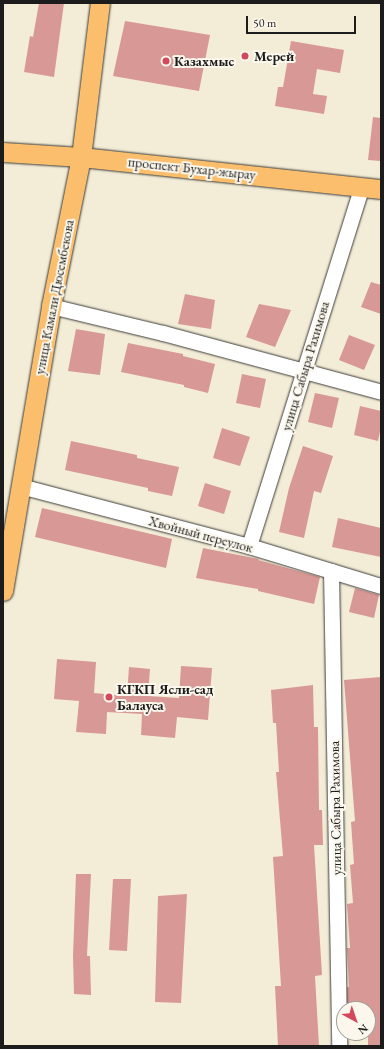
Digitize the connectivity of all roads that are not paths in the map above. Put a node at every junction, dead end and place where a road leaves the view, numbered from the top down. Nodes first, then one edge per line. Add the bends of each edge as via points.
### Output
1 (100, 3) edge
2 (3, 152) edge
3 (81, 157) junction
4 (362, 186) junction
5 (381, 189) edge
6 (51, 306) junction
7 (304, 370) junction
8 (381, 392) edge
9 (20, 486) junction
10 (7, 538) edge
11 (249, 546) junction
12 (331, 571) junction
13 (381, 586) edge
14 (3, 591) edge
15 (339, 1046) edge

1 - 3 main road, улица Камали Дюсембекова
2 - 3 main road, проспект Бухар-жырау
3 - 4 main road, проспект Бухар-жырау
3 - 6 main road, улица Камали Дюсембекова
4 - 5 main road, проспект Бухар-жырау
4 - 7 street, улица Сабыра Рахимова
6 - 7 street
6 - 9 main road, улица Камали Дюсембекова
7 - 8 street
7 - 11 street, улица Сабыра Рахимова
9 - 10 main road, улица Камали Дюсембекова
9 - 11 street, Хвойный переулок
10 - 14 main road, улица Камали Дюсембекова
11 - 12 street, Хвойный переулок
12 - 13 street, Хвойный переулок
12 - 15 street, улица Сабыра Рахимова

